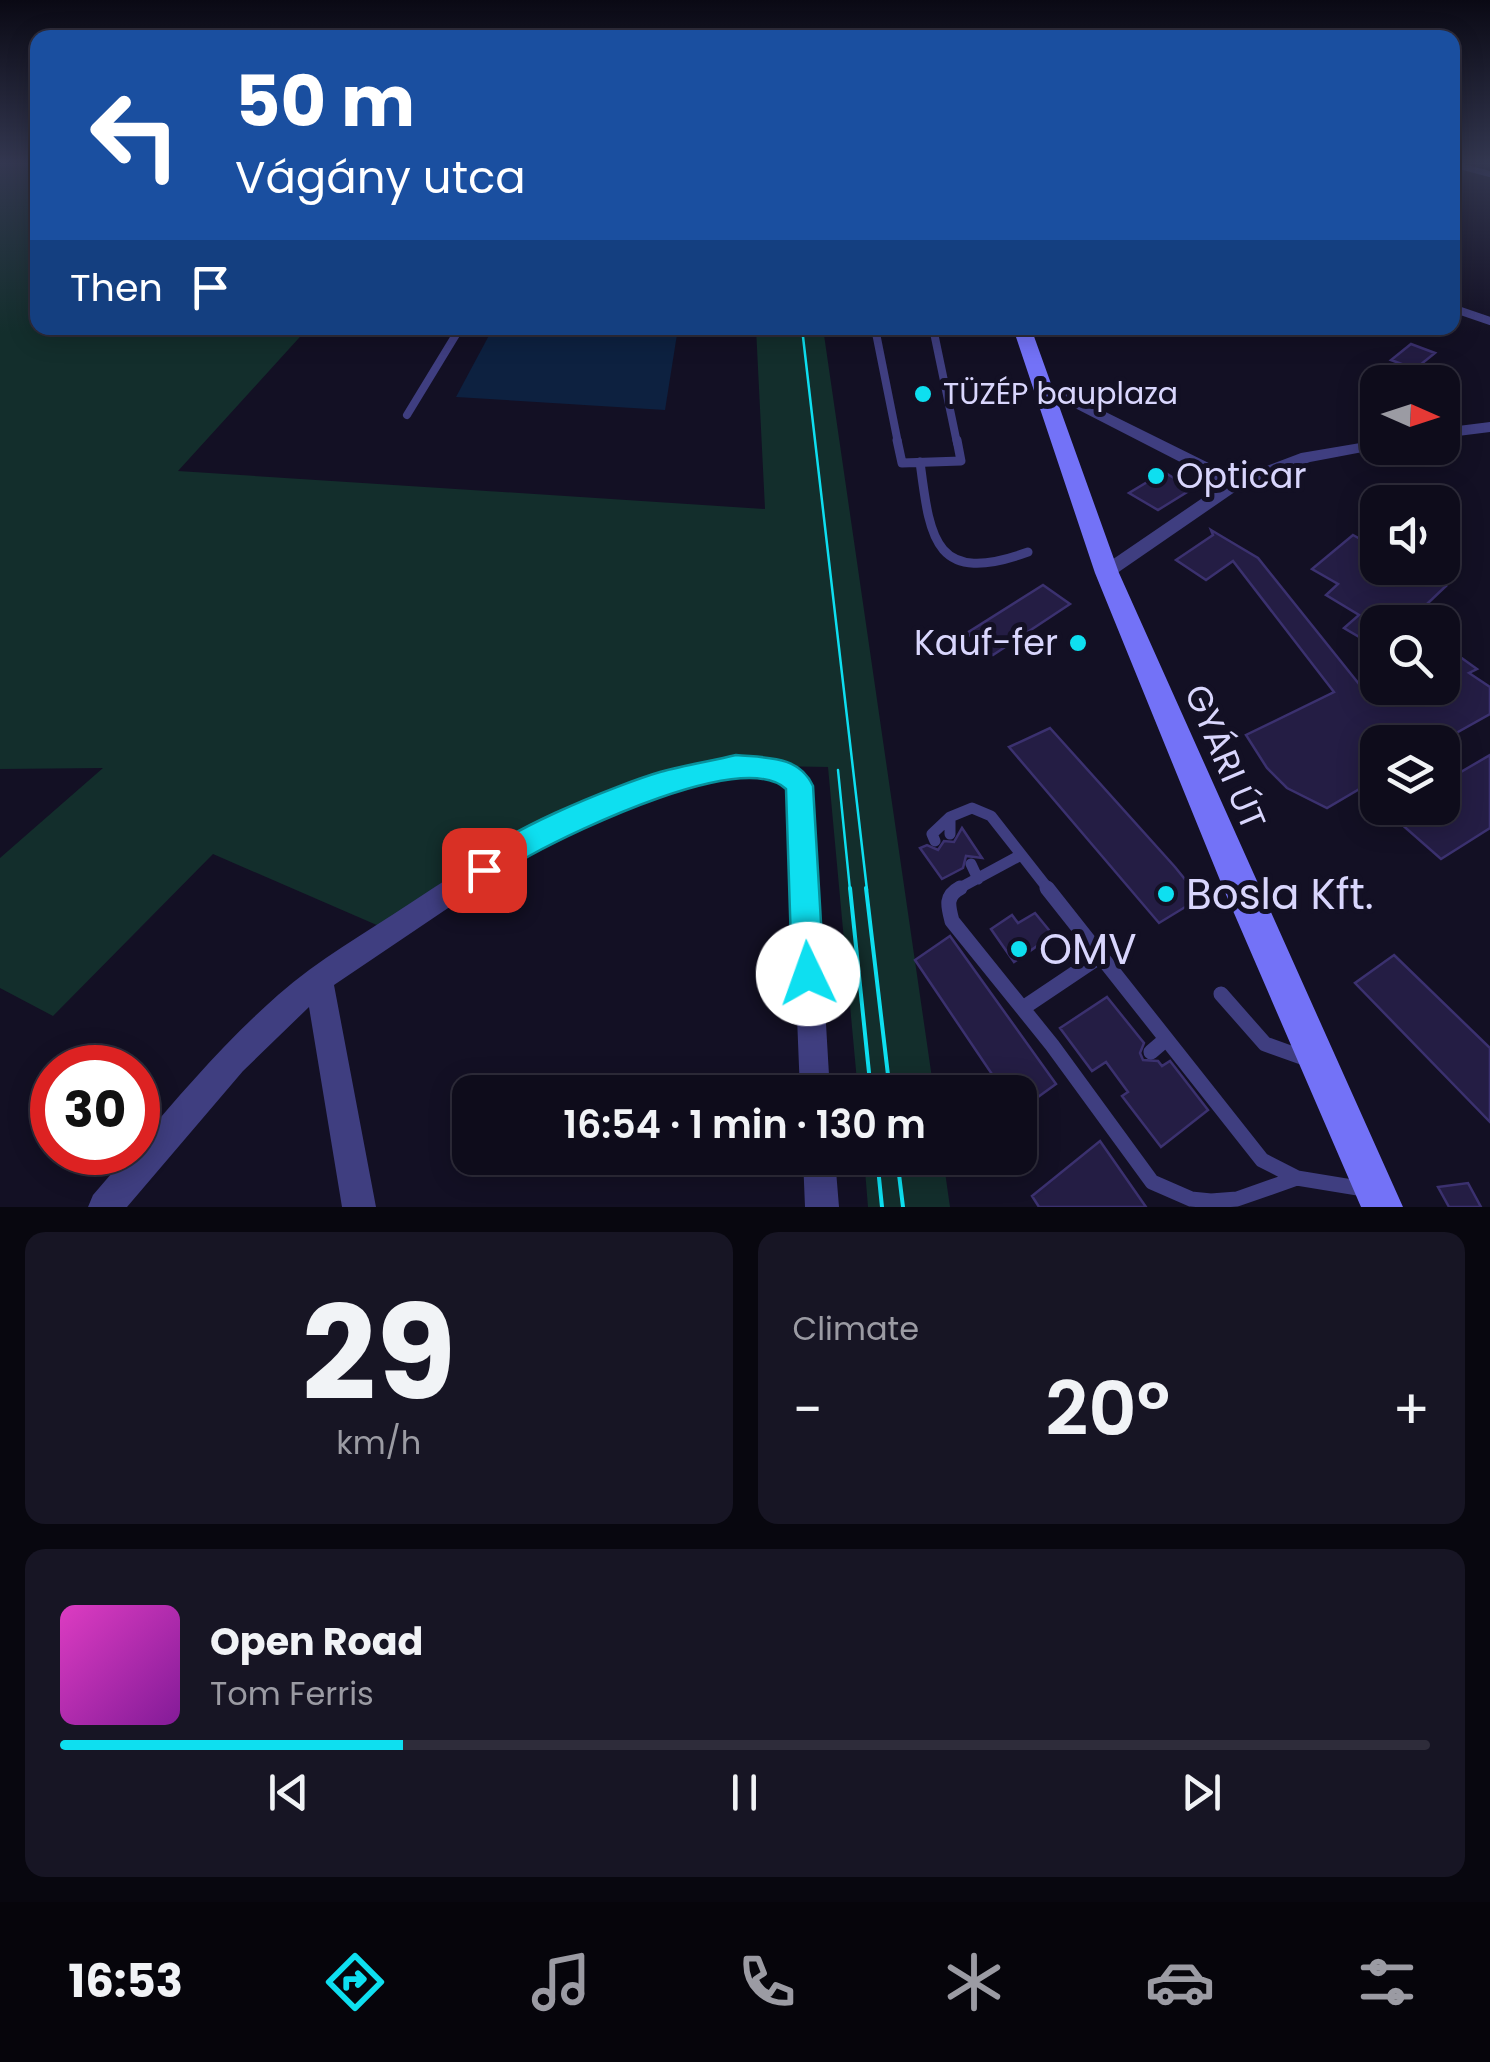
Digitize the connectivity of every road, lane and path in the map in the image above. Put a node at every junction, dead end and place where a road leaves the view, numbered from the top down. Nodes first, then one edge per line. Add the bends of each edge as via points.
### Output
1 (1460, 311) edge
2 (1490, 321) edge
3 (456, 335) edge
4 (876, 335) edge
5 (935, 335) edge
6 (1024, 335) edge
7 (1041, 385) junction
8 (407, 415) dead end
9 (1489, 427) edge
10 (1460, 431) edge
11 (1360, 448) edge
12 (920, 462) junction
13 (1236, 483) junction
14 (1028, 552) dead end
15 (1107, 572) junction
16 (950, 817) junction
17 (950, 834) dead end
18 (934, 841) dead end
19 (1021, 856) junction
20 (1100, 957) junction
21 (318, 980) junction
22 (1221, 994) dead end
23 (1023, 1008) junction
24 (1165, 1040) junction
25 (1151, 1052) dead end
26 (1317, 1061) junction
27 (814, 1075) edge
28 (820, 1175) edge
29 (1297, 1178) junction
30 (1378, 1199) edge
31 (104, 1207) edge
32 (359, 1207) edge
33 (822, 1207) edge

1 - 2 lane
3 - 8 lane
4 - 12 lane via 902,463
5 - 12 lane via 960,461
6 - 7 street, GYÁRI ÚT
7 - 13 street
7 - 15 street, GYÁRI ÚT
9 - 10 street
11 - 13 street
12 - 14 lane via 933,539 948,555 995,564
13 - 15 street
15 - 26 street, GYÁRI ÚT
16 - 17 lane
16 - 18 lane via 932,834
16 - 19 lane via 982,809
19 - 20 lane
19 - 23 lane via 967,875 947,904 952,921
20 - 23 lane
20 - 24 lane
21 - 27 street via 517,848 605,804 736,767 782,771 800,786
21 - 31 street via 251,1040
21 - 32 street
22 - 26 lane via 1265,1044
23 - 29 lane via 1152,1182 1211,1200 1236,1199
24 - 25 lane
24 - 29 lane via 1262,1160
26 - 30 street, GYÁRI ÚT
28 - 33 street
29 - 30 lane

